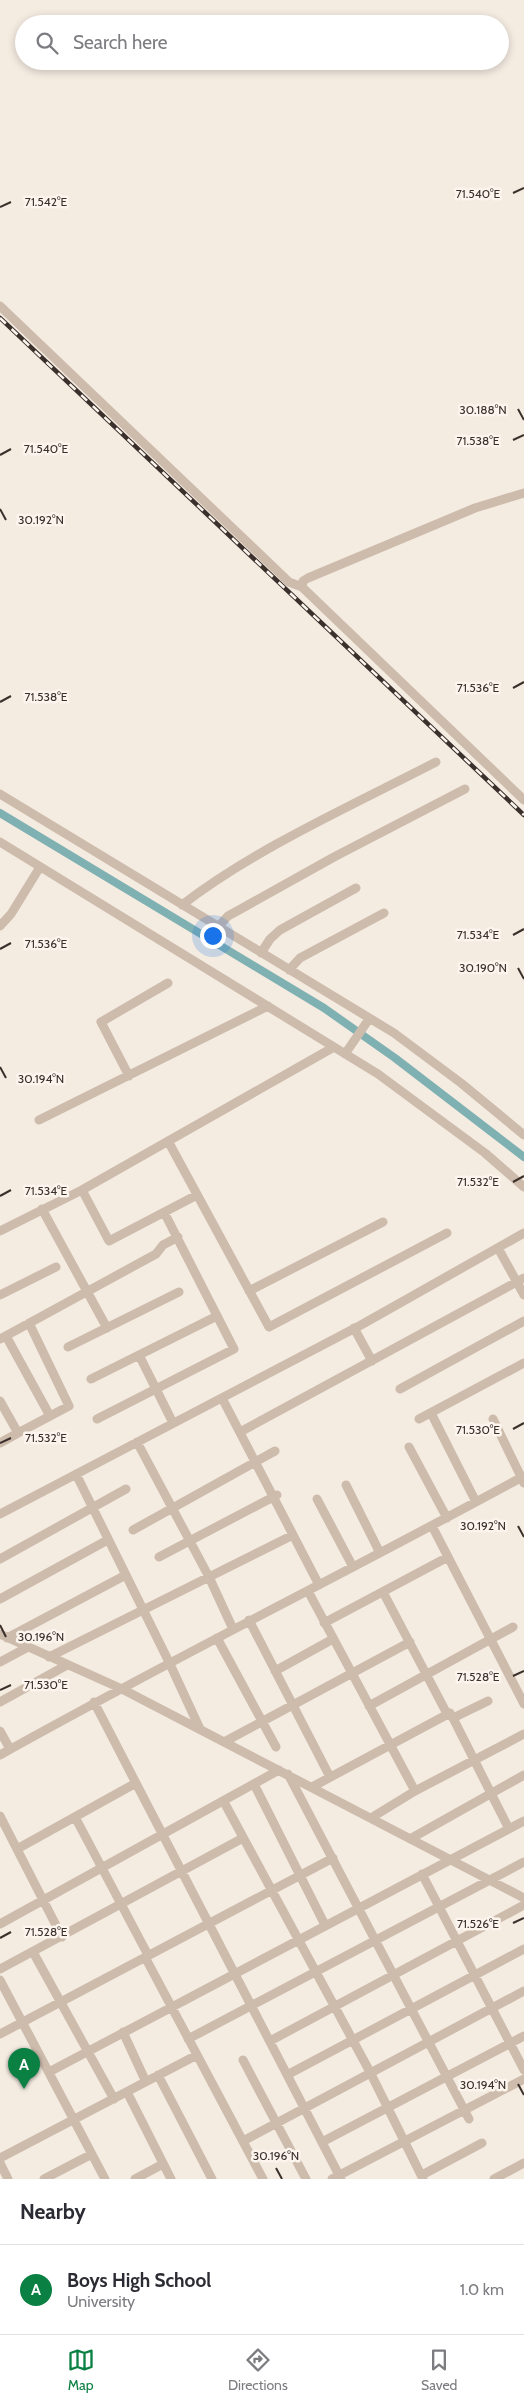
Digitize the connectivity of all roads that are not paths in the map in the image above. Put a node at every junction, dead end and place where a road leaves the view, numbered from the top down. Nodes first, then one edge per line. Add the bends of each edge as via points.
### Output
1 (0, 306) edge
2 (524, 492) edge
3 (302, 587) junction
4 (436, 762) dead end
5 (465, 789) dead end
6 (0, 794) edge
7 (524, 800) edge
8 (0, 842) edge
9 (40, 867) junction
10 (356, 888) dead end
11 (182, 905) junction
12 (384, 913) dead end
13 (0, 926) edge
14 (218, 927) junction
15 (261, 953) junction
16 (289, 970) junction
17 (168, 983) dead end
18 (268, 1006) junction
19 (368, 1021) junction
20 (334, 1047) junction
21 (346, 1054) junction
22 (128, 1076) junction
23 (39, 1120) dead end
24 (524, 1135) edge
25 (168, 1141) junction
26 (524, 1187) edge
27 (82, 1190) junction
28 (197, 1195) junction
29 (42, 1208) junction
30 (164, 1212) junction
31 (383, 1222) dead end
32 (0, 1231) edge
33 (524, 1233) edge
34 (447, 1234) dead end
35 (178, 1237) junction
36 (498, 1248) junction
37 (56, 1267) dead end
38 (520, 1280) edge
39 (249, 1291) junction
40 (88, 1292) junction
41 (179, 1292) dead end
42 (0, 1295) edge
43 (524, 1296) edge
44 (217, 1316) junction
45 (524, 1321) edge
46 (29, 1323) junction
47 (107, 1328) junction
48 (354, 1328) junction
49 (3, 1337) edge
50 (68, 1347) dead end
51 (139, 1355) junction
52 (372, 1361) junction
53 (524, 1363) edge
54 (91, 1379) dead end
55 (155, 1388) junction
56 (400, 1389) dead end
57 (222, 1398) junction
58 (0, 1401) edge
59 (430, 1413) junction
60 (50, 1416) junction
61 (97, 1419) dead end
62 (419, 1419) dead end
63 (492, 1419) dead end
64 (173, 1423) junction
65 (240, 1432) junction
66 (18, 1433) junction
67 (136, 1442) junction
68 (0, 1443) edge
69 (409, 1447) dead end
70 (275, 1451) dead end
71 (255, 1462) junction
72 (76, 1474) junction
73 (523, 1479) edge
74 (346, 1485) dead end
75 (126, 1488) dead end
76 (275, 1496) junction
77 (317, 1499) dead end
78 (476, 1502) junction
79 (93, 1507) junction
80 (172, 1508) junction
81 (0, 1514) edge
82 (447, 1518) junction
83 (432, 1526) junction
84 (133, 1530) dead end
85 (293, 1535) junction
86 (104, 1542) dead end
87 (190, 1542) junction
88 (380, 1553) junction
89 (159, 1557) dead end
90 (448, 1557) junction
91 (0, 1559) edge
92 (353, 1567) junction
93 (122, 1577) dead end
94 (209, 1578) junction
95 (319, 1585) junction
96 (308, 1591) junction
97 (383, 1592) junction
98 (0, 1599) edge
99 (144, 1610) junction
100 (249, 1620) junction
101 (324, 1623) junction
102 (513, 1628) dead end
103 (233, 1629) junction
104 (4, 1636) edge
105 (217, 1638) junction
106 (333, 1639) junction
107 (490, 1640) junction
108 (410, 1642) junction
109 (28, 1647) junction
110 (49, 1657) junction
111 (0, 1662) edge
112 (169, 1662) junction
113 (67, 1665) junction
114 (275, 1671) junction
115 (351, 1674) junction
116 (428, 1676) junction
117 (122, 1689) junction
118 (488, 1701) dead end
119 (0, 1702) edge
120 (94, 1702) junction
121 (524, 1704) edge
122 (293, 1705) junction
123 (369, 1706) junction
124 (452, 1716) junction
125 (262, 1721) junction
126 (200, 1729) junction
127 (0, 1730) edge
128 (524, 1734) edge
129 (224, 1742) junction
130 (390, 1745) junction
131 (276, 1746) dead end
132 (10, 1749) junction
133 (0, 1755) edge
134 (474, 1759) junction
135 (279, 1770) junction
136 (288, 1774) junction
137 (524, 1775) edge
138 (330, 1777) junction
139 (136, 1783) junction
140 (254, 1784) junction
141 (312, 1787) junction
142 (415, 1791) junction
143 (491, 1792) junction
144 (224, 1802) junction
145 (0, 1816) edge
146 (75, 1817) junction
147 (372, 1818) junction
148 (524, 1821) edge
149 (509, 1829) junction
150 (163, 1834) junction
151 (243, 1838) junction
152 (410, 1838) junction
153 (17, 1849) junction
154 (333, 1858) junction
155 (450, 1860) junction
156 (524, 1862) edge
157 (103, 1867) junction
158 (182, 1872) junction
159 (422, 1874) junction
160 (300, 1875) junction
161 (490, 1880) junction
162 (271, 1890) junction
163 (524, 1898) edge
164 (44, 1899) junction
165 (122, 1905) junction
166 (524, 1905) edge
167 (358, 1907) junction
168 (439, 1907) junction
169 (208, 1923) junction
170 (0, 1924) edge
171 (325, 1925) junction
172 (62, 1937) junction
173 (297, 1939) junction
174 (376, 1940) junction
175 (457, 1941) junction
176 (524, 1949) edge
177 (33, 1952) junction
178 (146, 1956) junction
179 (0, 1969) edge
180 (315, 1972) junction
181 (235, 1974) junction
182 (394, 1975) junction
183 (475, 1976) junction
184 (1, 1985) edge
185 (524, 1991) edge
186 (60, 2001) junction
187 (251, 2006) junction
188 (171, 2007) junction
189 (334, 2007) junction
190 (492, 2009) junction
191 (412, 2010) junction
192 (22, 2022) junction
193 (123, 2032) junction
194 (0, 2034) edge
195 (524, 2036) edge
196 (188, 2039) junction
197 (352, 2040) junction
198 (270, 2041) junction
199 (429, 2042) junction
200 (510, 2043) junction
201 (88, 2051) junction
202 (197, 2055) junction
203 (243, 2060) dead end
204 (524, 2070) edge
205 (49, 2072) junction
206 (370, 2072) junction
207 (158, 2075) junction
208 (287, 2075) junction
209 (447, 2076) junction
210 (524, 2078) edge
211 (146, 2082) junction
212 (127, 2092) junction
213 (114, 2098) junction
214 (388, 2107) junction
215 (304, 2108) junction
216 (467, 2114) junction
217 (74, 2120) junction
218 (276, 2123) junction
219 (242, 2141) junction
220 (405, 2141) junction
221 (322, 2142) junction
222 (482, 2143) dead end
223 (92, 2154) junction
224 (0, 2158) edge
225 (0, 2163) edge
226 (524, 2163) edge
227 (163, 2164) junction
228 (423, 2177) edge
229 (337, 2178) edge
230 (500, 2178) edge
231 (8, 2179) edge
232 (44, 2179) edge
233 (105, 2179) edge
234 (135, 2179) edge
235 (171, 2179) edge
236 (212, 2179) edge
237 (263, 2179) edge
238 (306, 2179) edge

1 - 3 street via 289,582
2 - 3 street via 475,508 308,578
3 - 7 street
4 - 11 street via 301,832
5 - 14 street via 265,895 228,916
6 - 11 street
8 - 9 street
9 - 13 street
9 - 18 street
10 - 15 street via 280,930 270,938
11 - 14 street
12 - 16 street via 300,958
14 - 15 street
15 - 16 street
16 - 19 street
17 - 22 street via 101,1022
18 - 20 street
18 - 22 street
19 - 21 street
19 - 24 street via 394,1033
20 - 21 street
20 - 25 street
21 - 26 street via 416,1101
22 - 23 street
25 - 27 street
25 - 28 street
27 - 29 street
27 - 30 street via 109,1241
28 - 30 street
28 - 39 street
29 - 32 street
29 - 40 street
30 - 35 street
31 - 39 street
33 - 36 street
34 - 39 street via 269,1328
35 - 40 street via 163,1245 156,1254
35 - 44 street
36 - 38 street
36 - 48 street
37 - 42 street
38 - 43 street
38 - 52 street
40 - 46 street
40 - 47 street
41 - 47 street
44 - 51 street
44 - 55 street via 234,1349
45 - 56 street
46 - 49 street
46 - 60 street via 68,1406
47 - 50 street
48 - 52 street
48 - 57 street
49 - 60 street
51 - 54 street
51 - 55 street
52 - 65 street
53 - 59 street
55 - 61 street
55 - 64 street
57 - 64 street
57 - 65 street
58 - 66 street
59 - 62 street
59 - 78 street
60 - 66 street
63 - 73 street
64 - 67 street
65 - 71 street
66 - 68 street
67 - 72 street
67 - 80 street
69 - 82 street
70 - 71 street
71 - 76 street
71 - 80 street
72 - 79 street
72 - 81 street
73 - 78 street
74 - 88 street
75 - 79 street
76 - 85 street
76 - 87 street
77 - 92 street
78 - 82 street
79 - 91 street
79 - 99 street
80 - 84 street
80 - 87 street
82 - 83 street
83 - 88 street
83 - 90 street
85 - 94 street
85 - 95 street
86 - 98 street
87 - 89 street
87 - 94 street
88 - 92 street
90 - 97 street
90 - 107 street
92 - 95 street
93 - 104 street
94 - 99 street
94 - 103 street
95 - 96 street
96 - 100 street
96 - 101 street
97 - 101 street
97 - 108 street
99 - 110 street
99 - 112 street
100 - 103 street
100 - 114 street
101 - 106 street
102 - 107 street
103 - 105 street
104 - 109 street
105 - 112 street
105 - 125 street
106 - 114 street
106 - 115 street
107 - 116 street
107 - 121 street
108 - 115 street
108 - 116 street
109 - 110 street
109 - 111 street
110 - 113 street
112 - 117 street
112 - 126 street
113 - 117 street
113 - 119 street
114 - 122 street
115 - 122 street
115 - 123 street
116 - 123 street
116 - 124 street via 445,1710
117 - 120 street
117 - 126 street
118 - 124 street
120 - 132 street
120 - 139 street
122 - 125 street
122 - 138 street
123 - 130 street
124 - 130 street
124 - 134 street
125 - 129 street
125 - 131 street
126 - 129 street
127 - 132 street
128 - 134 street
129 - 135 street
130 - 138 street
130 - 142 street
132 - 133 street
134 - 142 street
134 - 143 street
135 - 136 street
135 - 140 street
136 - 141 street
136 - 154 street
137 - 143 street
138 - 141 street
139 - 146 street
139 - 150 street
140 - 144 street
140 - 160 street
141 - 147 street
142 - 147 street
143 - 149 street
143 - 152 street
144 - 150 street
144 - 151 street
145 - 153 street
146 - 153 street
146 - 157 street
147 - 152 street
148 - 149 street
149 - 155 street
150 - 157 street
150 - 158 street
151 - 158 street
151 - 162 street
152 - 155 street
153 - 164 street
154 - 160 street
154 - 167 street
155 - 159 street
155 - 161 street
156 - 161 street
157 - 164 street
157 - 165 street
158 - 165 street
158 - 169 street
159 - 167 street
159 - 168 street
160 - 162 street
160 - 171 street
161 - 163 street
161 - 168 street
162 - 169 street
162 - 173 street
164 - 170 street
164 - 172 street
165 - 172 street
165 - 178 street
166 - 175 street
167 - 171 street
167 - 174 street
168 - 174 street
168 - 175 street
169 - 178 street
169 - 181 street
171 - 173 street
172 - 177 street
173 - 180 street
173 - 181 street
174 - 180 street
174 - 182 street
175 - 182 street
175 - 183 street
176 - 183 street
177 - 179 street
177 - 186 street
178 - 186 street
178 - 188 street
180 - 187 street
180 - 189 street
181 - 187 street
181 - 188 street
182 - 189 street
182 - 191 street
183 - 190 street
183 - 191 street
184 - 192 street
185 - 190 street
186 - 192 street
186 - 201 street
187 - 196 street
187 - 198 street
188 - 193 street
188 - 196 street
189 - 197 street
189 - 198 street
190 - 199 street
190 - 200 street
191 - 197 street
191 - 199 street
192 - 194 street
192 - 205 street
193 - 201 street
193 - 211 street
195 - 200 street
196 - 202 street
197 - 206 street
197 - 208 street
198 - 208 street
199 - 206 street
199 - 209 street
200 - 204 street
200 - 209 street
201 - 205 street
201 - 213 street
202 - 207 street
202 - 219 street
203 - 218 street
205 - 217 street
206 - 214 street
206 - 215 street
207 - 211 street
207 - 236 street
208 - 215 street
209 - 214 street
209 - 216 street
210 - 216 street
211 - 212 street
212 - 213 street
212 - 227 street
213 - 217 street
214 - 220 street
214 - 221 street
215 - 218 street
215 - 221 street
216 - 220 street
217 - 223 street
217 - 224 street
218 - 219 street
218 - 238 street
219 - 237 street
220 - 228 street
220 - 229 street
221 - 229 street
222 - 228 street
223 - 232 street
223 - 233 street
225 - 231 street
226 - 230 street
227 - 234 street
227 - 235 street

